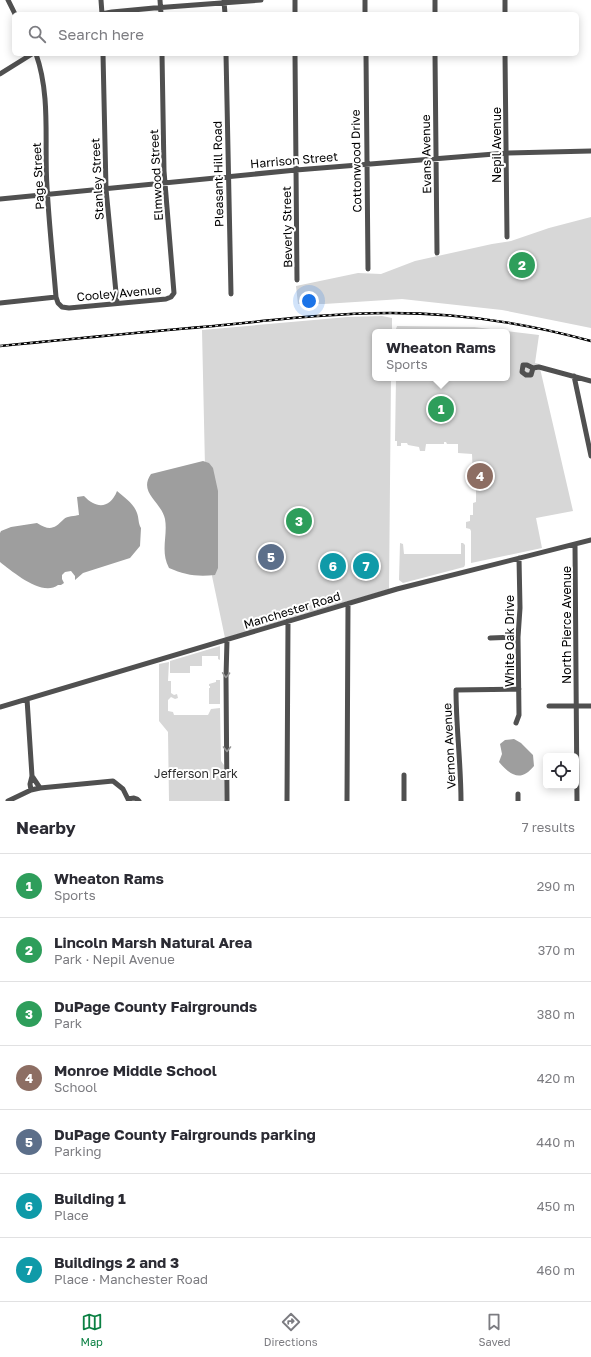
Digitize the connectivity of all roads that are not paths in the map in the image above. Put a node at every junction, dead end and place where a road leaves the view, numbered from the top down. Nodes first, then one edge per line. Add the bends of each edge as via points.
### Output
1 (8, 0) edge
2 (101, 0) edge
3 (160, 0) edge
4 (261, 0) edge
5 (295, 0) edge
6 (365, 0) edge
7 (435, 0) edge
8 (505, 0) edge
9 (224, 1) edge
10 (160, 8) junction
11 (14, 12) edge
12 (102, 12) edge
13 (121, 12) edge
14 (161, 12) edge
15 (225, 12) edge
16 (295, 12) edge
17 (365, 12) edge
18 (435, 12) edge
19 (505, 12) edge
20 (29, 56) edge
21 (37, 56) edge
22 (103, 56) edge
23 (162, 56) edge
24 (226, 56) edge
25 (295, 56) edge
26 (366, 56) edge
27 (435, 56) edge
28 (505, 56) edge
29 (0, 74) edge
30 (591, 151) edge
31 (507, 153) junction
32 (436, 158) junction
33 (366, 164) junction
34 (296, 170) junction
35 (228, 176) junction
36 (165, 182) junction
37 (106, 189) junction
38 (48, 194) junction
39 (0, 199) edge
40 (507, 237) dead end
41 (437, 253) dead end
42 (368, 269) dead end
43 (298, 280) dead end
44 (231, 294) dead end
45 (174, 295) joint
46 (56, 297) junction
47 (0, 303) edge
48 (117, 303) junction
49 (536, 368) dead end
50 (574, 376) junction
51 (591, 381) edge
52 (591, 456) edge
53 (591, 540) edge
54 (575, 544) junction
55 (519, 558) junction
56 (348, 604) junction
57 (288, 621) junction
58 (490, 638) dead end
59 (518, 638) junction
60 (227, 640) junction
61 (519, 689) junction
62 (27, 699) junction
63 (549, 706) dead end
64 (576, 706) junction
65 (591, 706) edge
66 (0, 707) edge
67 (516, 723) dead end
68 (32, 776) junction
69 (404, 776) dead end
70 (40, 788) junction
71 (31, 790) junction
72 (518, 794) dead end
73 (128, 800) edge
74 (8, 801) edge
75 (138, 801) edge
76 (227, 801) edge
77 (287, 801) edge
78 (347, 801) edge
79 (404, 801) edge
80 (461, 801) edge
81 (518, 801) edge
82 (577, 801) edge

1 - 11 street
2 - 12 street
3 - 10 street
4 - 9 street
5 - 16 street
6 - 17 street
7 - 18 street
8 - 19 street
9 - 10 street
9 - 15 street
10 - 13 street
10 - 14 street
20 - 29 street
21 - 38 street, Page Street via 45,89
22 - 37 street, Stanley Street
23 - 36 street, Elmwood Street
24 - 35 street, Pleasant Hill Road
25 - 34 street, Beverly Street
26 - 33 street, Cottonwood Drive
27 - 32 street, Evans Avenue
28 - 31 street, Nepil Avenue
30 - 31 street, Harrison Street
31 - 32 street, Harrison Street
31 - 40 street, Nepil Avenue
32 - 33 street, Harrison Street
32 - 41 street, Evans Avenue
33 - 34 street, Harrison Street
33 - 42 street, Cottonwood Drive
34 - 35 street, Harrison Street
34 - 43 street, Beverly Street
35 - 36 street, Harrison Street
35 - 44 street, Pleasant Hill Road
36 - 37 street, Harrison Street
36 - 45 street, Elmwood Street
37 - 38 street, Harrison Street
37 - 48 street, Stanley Street
38 - 39 street, Harrison Street
38 - 46 street, Page Street
45 - 48 street, Cooley Avenue via 166,299
46 - 47 street
46 - 48 street, Cooley Avenue via 62,307 69,308
49 - 50 street
50 - 51 street
50 - 52 street
53 - 54 street, Manchester Road
54 - 55 street, Manchester Road
54 - 64 street, North Pierce Avenue
55 - 56 street, Manchester Road
55 - 59 street, White Oak Drive
56 - 57 street, Manchester Road
56 - 78 street
57 - 60 street, Manchester Road
57 - 77 street
58 - 59 street
59 - 61 street, White Oak Drive
60 - 62 street, Manchester Road
60 -> 76 street
61 - 67 street, White Oak Drive via 519,715
61 - 80 street, Vernon Avenue via 456,690
62 - 66 street, Manchester Road
62 - 68 street
63 - 64 street
64 - 65 street
64 - 82 street, North Pierce Avenue
68 - 70 street
68 - 71 street
69 - 79 street
70 - 71 street
70 - 73 street via 113,781 123,789
71 - 74 street
72 - 81 street
73 - 75 street via 134,798

